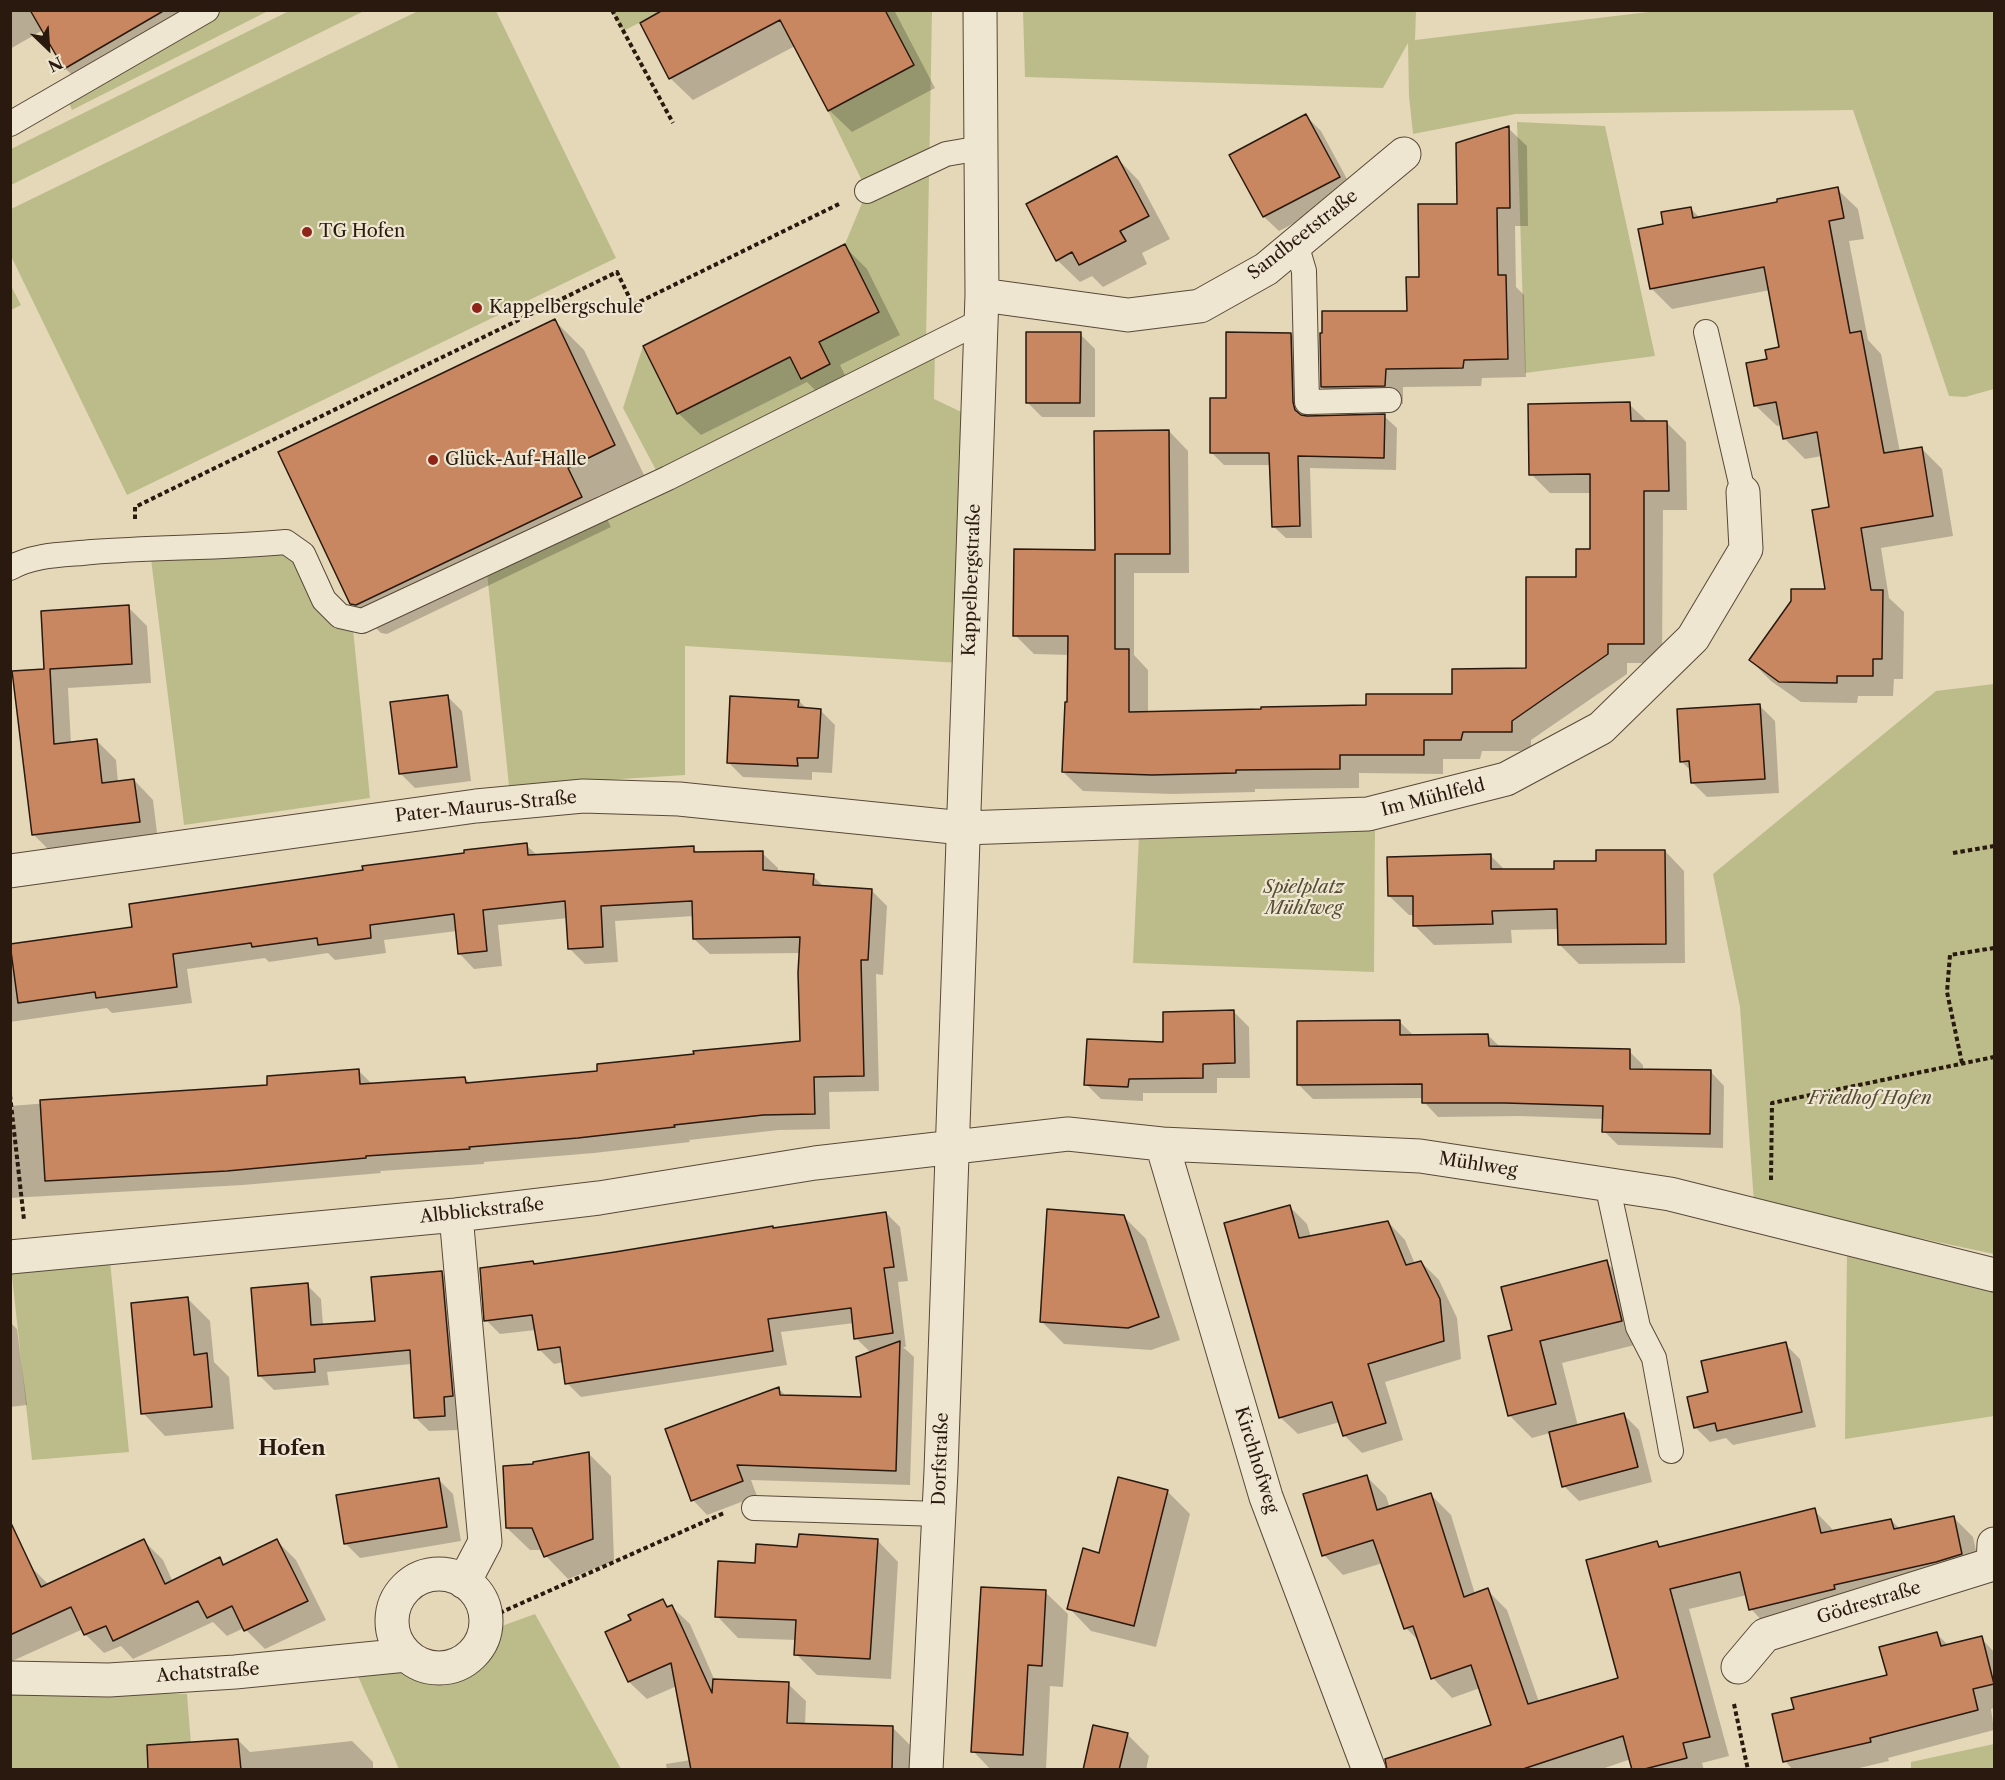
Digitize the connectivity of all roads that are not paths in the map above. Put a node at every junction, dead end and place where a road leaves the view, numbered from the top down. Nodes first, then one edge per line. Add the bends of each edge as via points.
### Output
1 (207, 10) edge
2 (980, 10) edge
3 (10, 124) edge
4 (981, 148) junction
5 (1404, 154) dead end
6 (867, 191) road end
7 (1296, 244) junction
8 (981, 308) junction
9 (1706, 332) dead end
10 (1389, 400) dead end
11 (1743, 492) joint
12 (10, 568) edge
13 (963, 828) junction
14 (10, 871) edge
15 (1162, 1144) junction
16 (952, 1149) junction
17 (1607, 1184) junction
18 (456, 1215) junction
19 (19, 1256) edge
20 (1995, 1275) edge
21 (1671, 1451) dead end
22 (754, 1508) road end
23 (939, 1514) junction
24 (1995, 1544) edge
25 (464, 1581) junction
26 (406, 1655) junction
27 (1738, 1668) road end
28 (10, 1678) edge
29 (926, 1770) edge
30 (1369, 1770) edge

1 - 3 lane
2 - 4 street, Kappelbergstraße
4 - 6 lane via 946,154
4 - 8 street, Kappelbergstraße
5 - 7 street, Sandbeetstraße
7 - 8 street, Sandbeetstraße via 1266,269 1200,306 1128,315
7 - 10 lane via 1304,271 1306,402
8 - 12 lane via 668,478 362,621 340,616 324,600 303,554 286,542 41,556
8 - 13 street, Kappelbergstraße
9 - 11 lane
11 - 13 street, Im Mühlfeld via 1746,549 1693,638 1601,728 1506,779 1368,814
13 - 14 street, Pater-Maurus-Straße via 679,799 583,796 476,806
13 - 16 street, Kappelbergstraße
15 - 16 street, Mühlweg via 1068,1134
15 - 17 street, Mühlweg via 1420,1156
15 - 30 street, Kirchhofweg via 1266,1497
16 - 18 street, Albblickstraße via 815,1163 599,1198
16 - 23 street, Dorfstraße
17 - 20 street, Mühlweg via 1670,1194
17 - 21 lane via 1638,1327 1654,1358
18 - 19 street, Albblickstraße
18 - 25 street via 485,1542
22 - 23 lane
23 - 29 street, Dorfstraße
24 - 27 street, Gödrestraße via 1993,1564 1765,1635
25 - 26 street via 435,1574 418,1579 404,1590 394,1605 391,1623
25 - 26 street via 483,1604 486,1619 477,1648 466,1660 435,1668
26 - 28 street, Achatstraße via 109,1680

